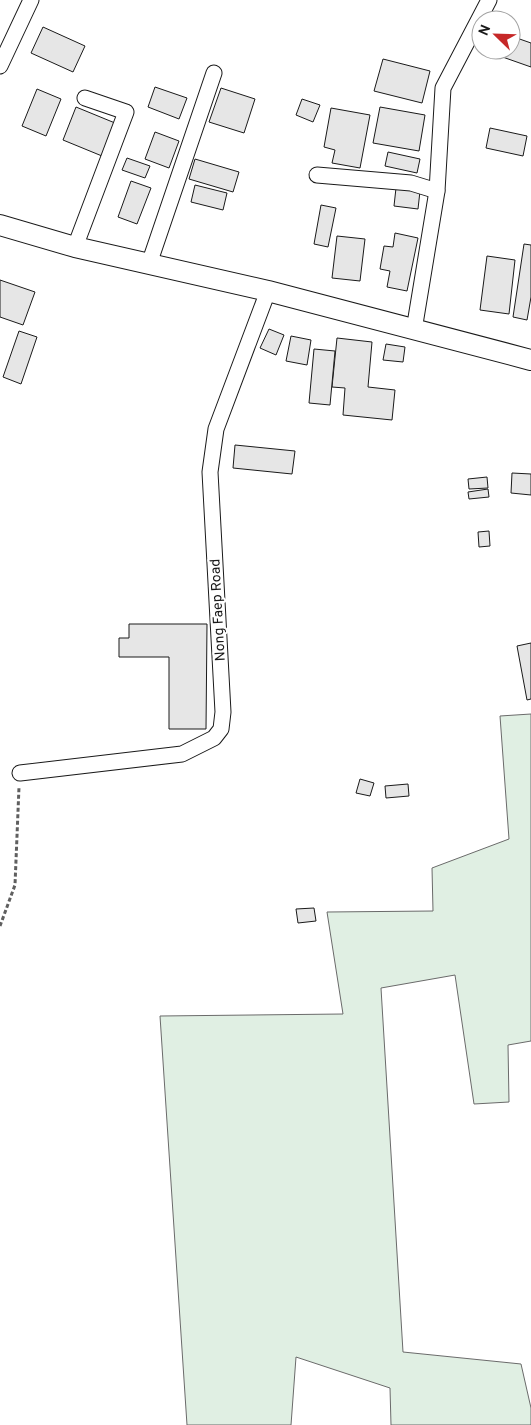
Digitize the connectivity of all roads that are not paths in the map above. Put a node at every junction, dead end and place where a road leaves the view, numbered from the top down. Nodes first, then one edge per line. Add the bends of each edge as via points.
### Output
1 (31, 0) edge
2 (489, 0) edge
3 (0, 66) edge
4 (214, 73) dead end
5 (85, 98) dead end
6 (317, 175) dead end
7 (437, 191) junction
8 (0, 224) edge
9 (75, 247) junction
10 (149, 264) junction
11 (268, 291) junction
12 (414, 330) junction
13 (531, 360) edge
14 (20, 773) road end

1 - 3 street
2 - 7 street via 443,88
4 - 10 street
5 - 9 street via 126,112
6 - 7 street via 411,183
7 - 12 street
8 - 9 street
9 - 10 street
10 - 11 street
11 - 12 street
11 - 14 street, Nong Faep Road via 216,429 210,472 223,712 220,730 209,741 182,754
12 - 13 street

